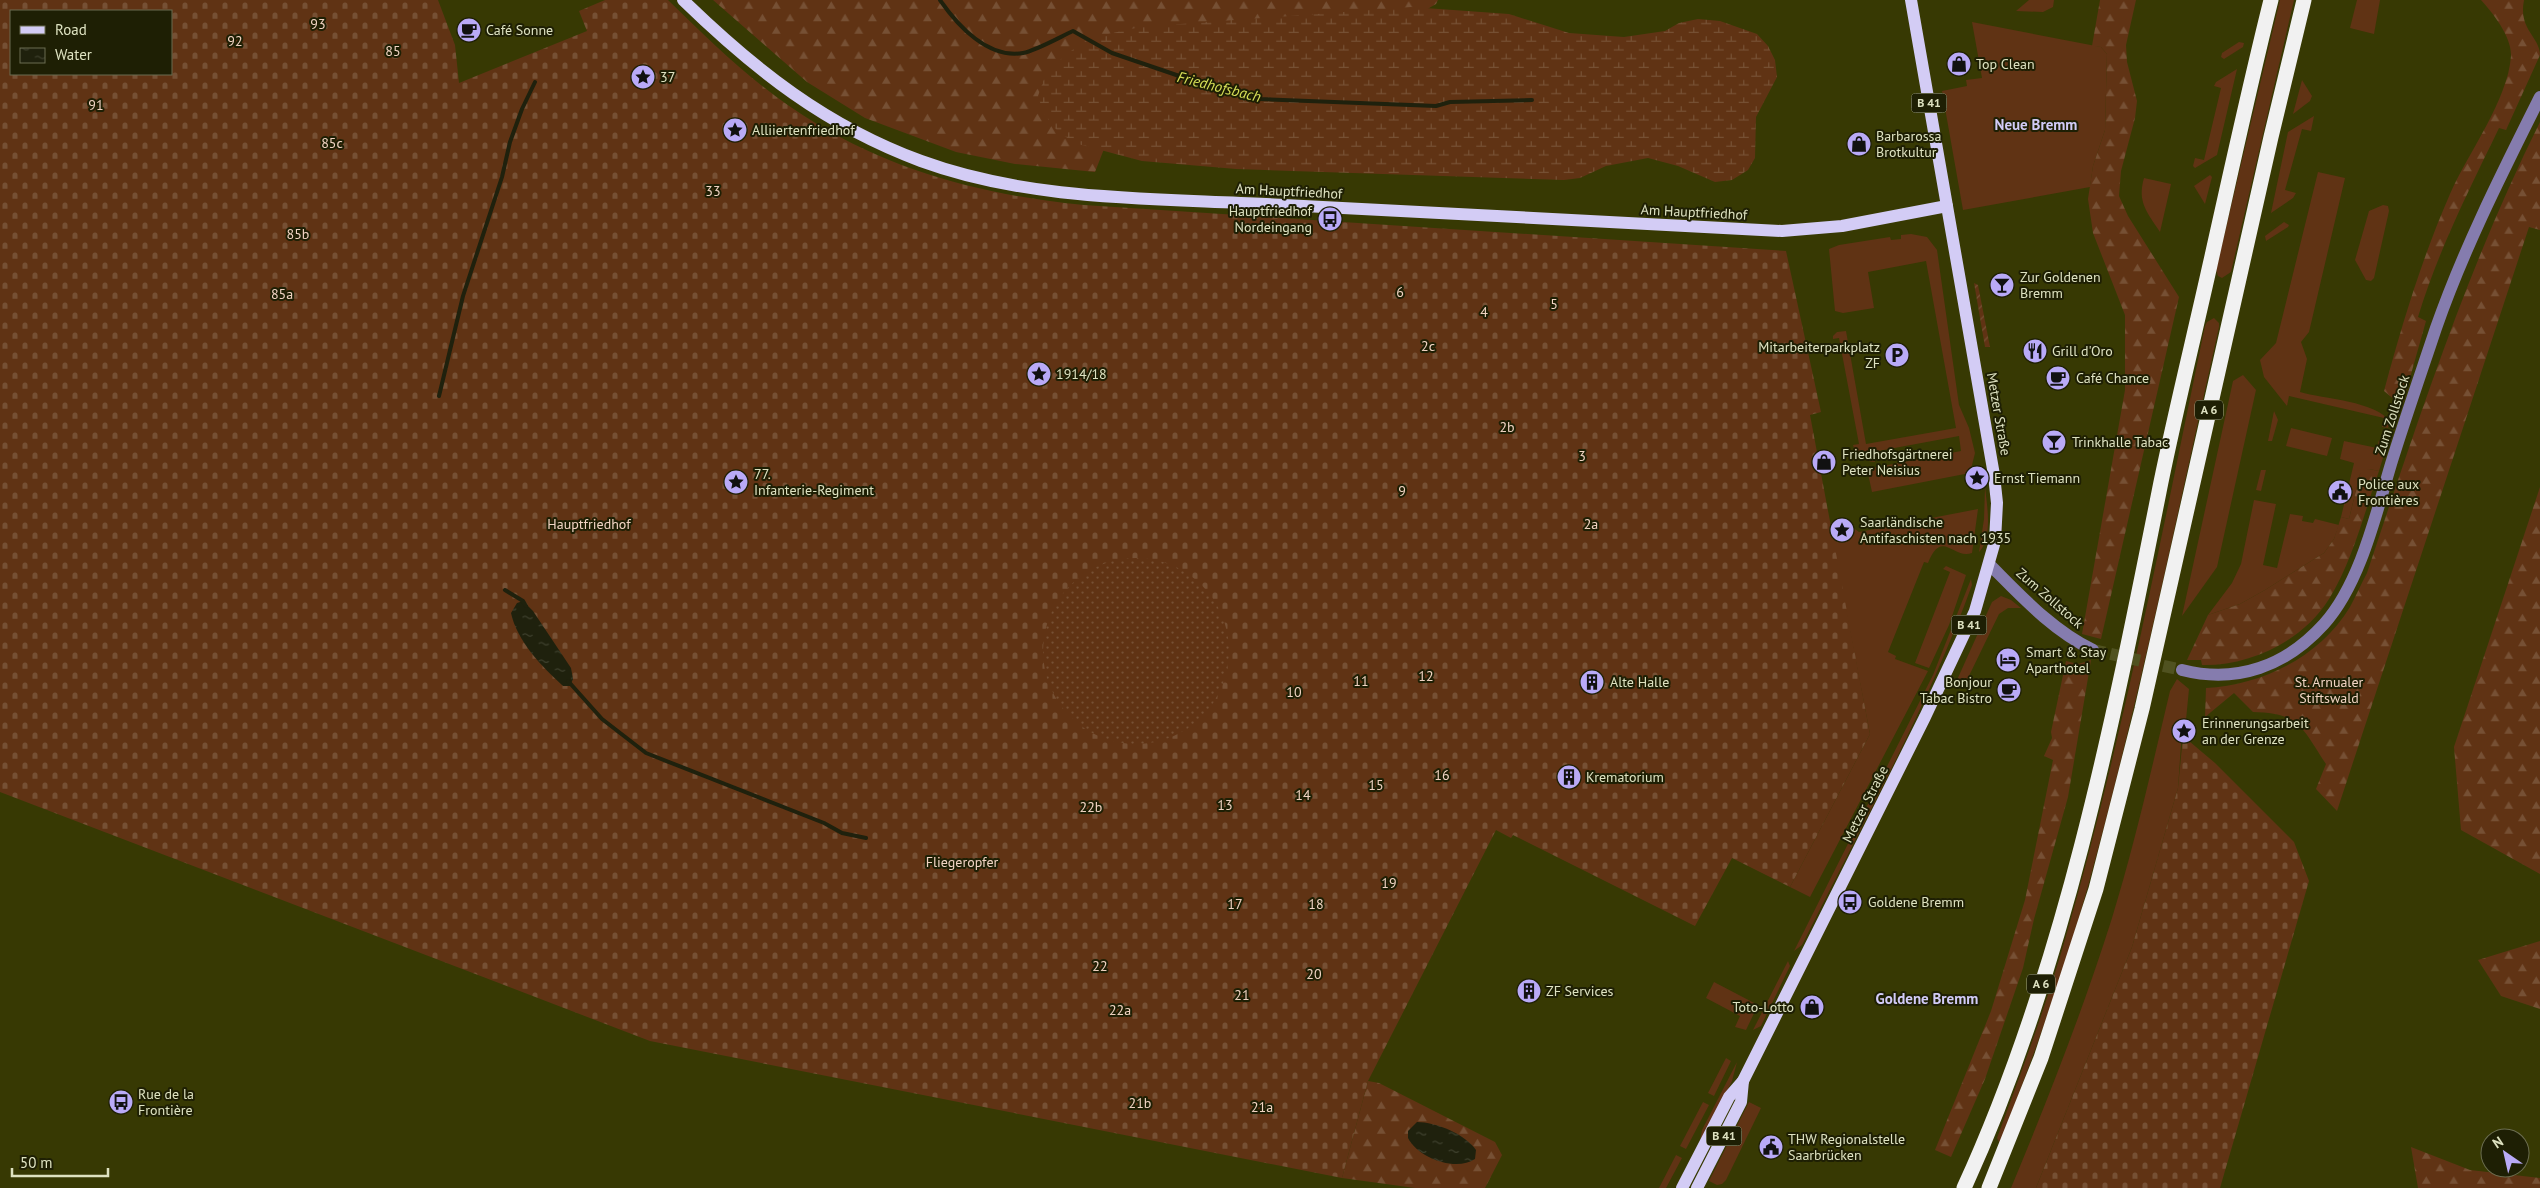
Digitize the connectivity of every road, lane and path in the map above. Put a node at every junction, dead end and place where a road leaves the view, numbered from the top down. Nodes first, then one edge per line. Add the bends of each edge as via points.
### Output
1 (683, 0) edge
2 (1911, 0) edge
3 (2271, 0) edge
4 (2304, 0) edge
5 (2540, 98) edge
6 (1947, 206) junction
7 (1990, 565) junction
8 (2093, 650) tunnel mouth
9 (2182, 670) tunnel mouth
10 (1743, 1081) junction
11 (1682, 1188) edge
12 (1697, 1188) edge
13 (1964, 1188) edge
14 (1989, 1188) edge

1 - 6 main road, Am Hauptfriedhof via 778,85 858,134 950,170 1013,185 1133,197 1782,231 1834,227
2 - 6 main road, Metzer Straße / B 41
3 - 13 highway, A 6 via 2235,147 2116,697 2073,874 2027,1027
4 - 14 highway, A 6 via 2142,709 2096,889 2047,1042
5 - 9 street, Zum Zollstock via 2497,182 2453,284 2373,523 2340,600 2325,623 2308,639 2261,668 2246,674 2220,676
6 - 7 main road, Metzer Straße / B 41 via 1996,490 1996,528
7 - 8 street, Zum Zollstock via 2051,623
7 - 10 main road, Metzer Straße / B 41 via 1975,611 1943,682
10 - 11 main road, Metzer Straße / B 41 via 1729,1097
10 - 12 main road, Metzer Straße / B 41 via 1741,1102

